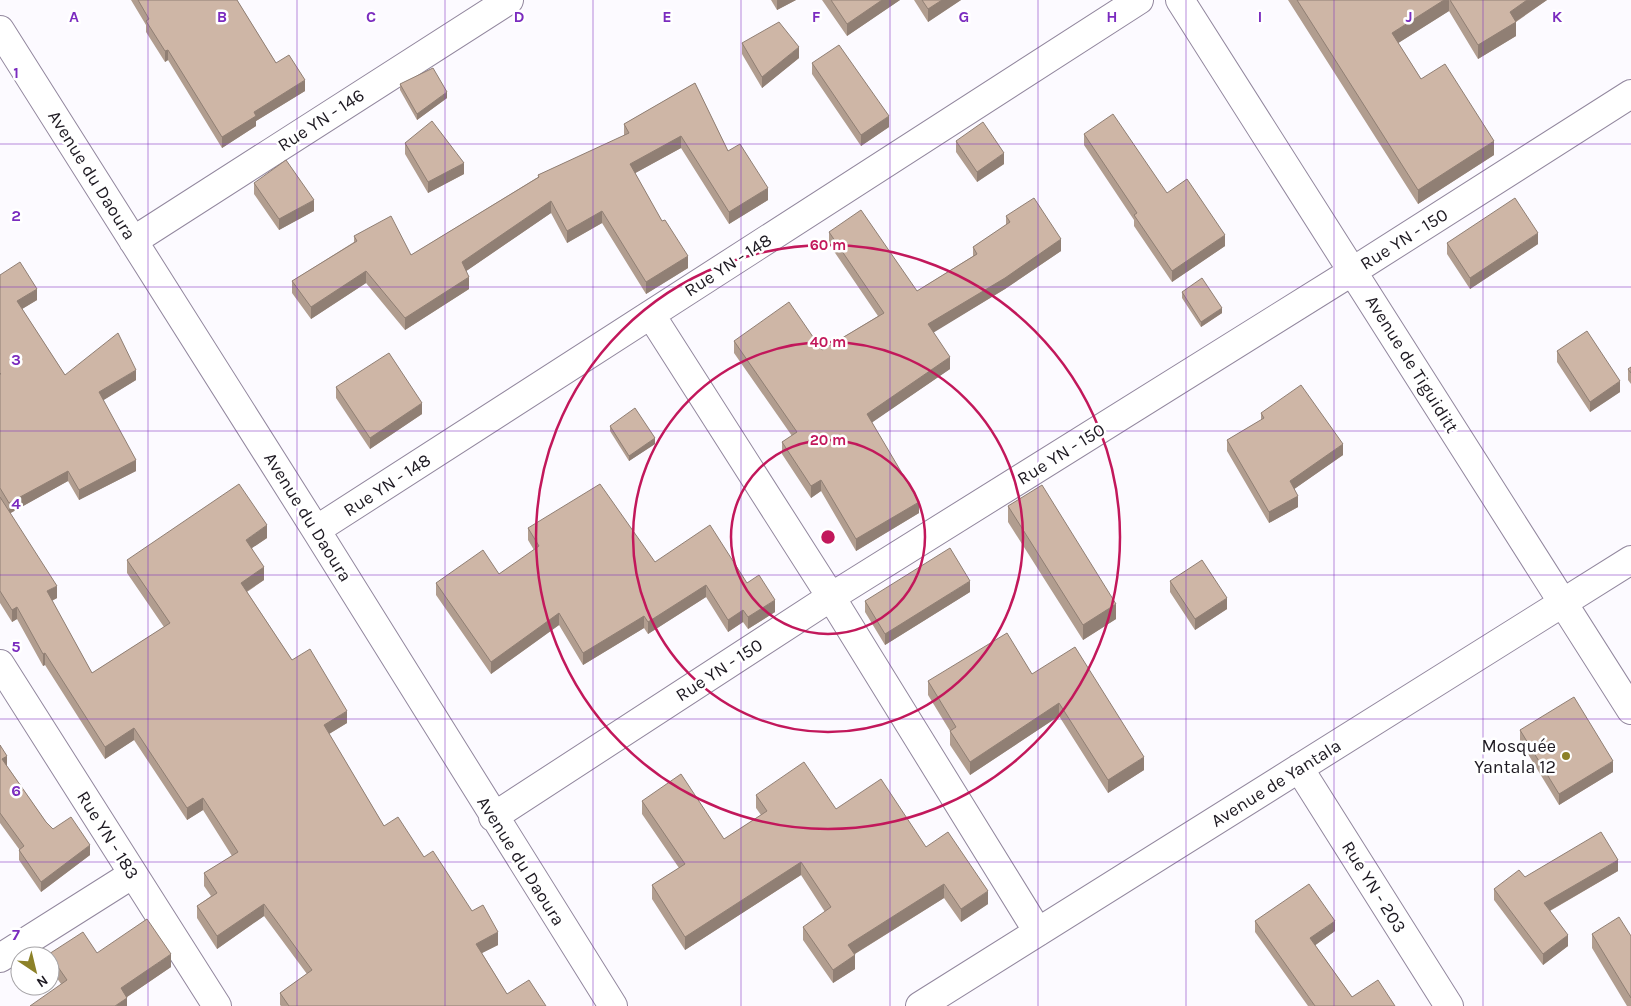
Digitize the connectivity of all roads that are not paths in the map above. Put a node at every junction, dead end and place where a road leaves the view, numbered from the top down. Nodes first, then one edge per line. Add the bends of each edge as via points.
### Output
1 (509, 0) edge
2 (1139, 0) edge
3 (1180, 0) edge
4 (3, 42) edge
5 (1631, 94) edge
6 (133, 241) junction
7 (1353, 271) junction
8 (650, 315) junction
9 (316, 530) junction
10 (1631, 560) edge
11 (831, 597) junction
12 (1564, 602) junction
13 (0, 664) edge
14 (1631, 710) edge
15 (1299, 768) junction
16 (493, 817) junction
17 (133, 874) junction
18 (1038, 932) junction
19 (0, 958) edge
20 (217, 1006) edge
21 (613, 1006) edge
22 (920, 1006) edge
23 (1449, 1006) edge

1 - 6 street, Rue YN - 146
2 - 8 street, Rue YN - 148
3 - 7 street, Avenue de Tiguiditt
4 - 6 street, Avenue du Daoura
5 - 7 street, Rue YN - 150
6 - 9 street, Avenue du Daoura
7 - 11 street, Rue YN - 150
7 - 12 street, Avenue de Tiguiditt
8 - 9 street, Rue YN - 148
8 - 11 street
9 - 16 street, Avenue du Daoura
10 - 12 street, Avenue de Yantala
11 - 16 street, Rue YN - 150
11 - 18 street
12 - 14 street, Avenue de Tiguiditt
12 - 15 street, Avenue de Yantala
13 - 17 street, Rue YN - 183
15 - 18 street, Avenue de Yantala
15 - 23 street, Rue YN - 203
16 - 21 street, Avenue du Daoura
17 - 19 street
17 - 20 street, Rue YN - 183
18 - 22 street, Avenue de Yantala

